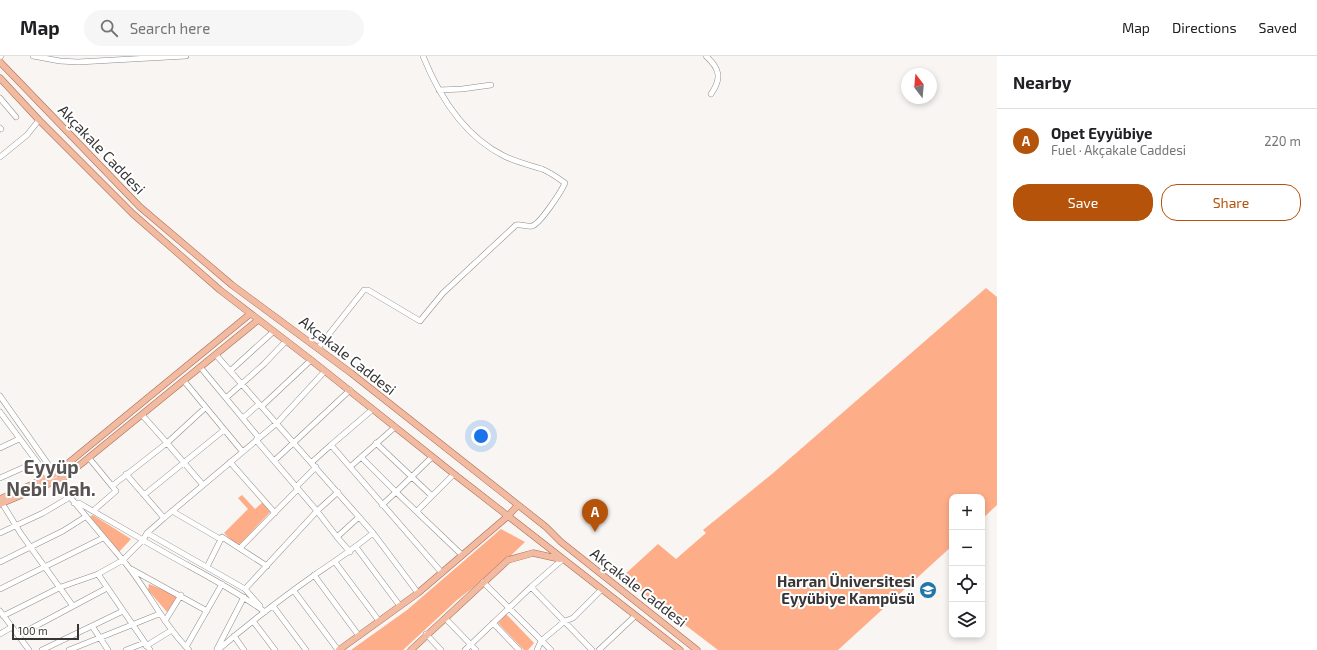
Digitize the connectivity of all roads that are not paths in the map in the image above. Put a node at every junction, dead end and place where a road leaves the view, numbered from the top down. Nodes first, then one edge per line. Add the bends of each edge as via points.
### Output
1 (33, 56) edge
2 (186, 56) edge
3 (422, 56) edge
4 (706, 56) edge
5 (0, 62) edge
6 (0, 78) edge
7 (491, 84) dead end
8 (439, 90) junction
9 (711, 94) dead end
10 (0, 98) edge
11 (16, 117) dead end
12 (39, 120) junction
13 (0, 157) edge
14 (250, 314) junction
15 (258, 320) junction
16 (273, 332) junction
17 (286, 341) junction
18 (318, 348) junction
19 (216, 355) junction
20 (311, 360) junction
21 (201, 368) junction
22 (230, 371) junction
23 (325, 371) junction
24 (184, 381) junction
25 (242, 384) junction
26 (350, 390) junction
27 (0, 396) edge
28 (226, 398) junction
29 (260, 405) junction
30 (205, 408) junction
31 (373, 409) junction
32 (1, 416) edge
33 (143, 416) junction
34 (243, 418) junction
35 (276, 423) junction
36 (395, 427) junction
37 (224, 430) junction
38 (19, 439) junction
39 (257, 439) junction
40 (294, 442) junction
41 (167, 443) junction
42 (376, 443) junction
43 (331, 445) junction
44 (0, 448) edge
45 (242, 451) junction
46 (361, 457) junction
47 (432, 457) junction
48 (89, 458) junction
49 (274, 461) junction
50 (36, 462) junction
51 (184, 462) junction
52 (230, 462) junction
53 (312, 462) junction
54 (316, 467) junction
55 (350, 467) junction
56 (126, 474) junction
57 (454, 474) junction
58 (55, 477) junction
59 (412, 477) junction
60 (0, 478) edge
61 (49, 478) junction
62 (203, 485) junction
63 (112, 486) junction
64 (297, 488) junction
65 (338, 492) junction
66 (396, 492) junction
67 (144, 495) junction
68 (432, 496) junction
69 (70, 497) junction
70 (1, 502) edge
71 (74, 503) junction
72 (382, 505) junction
73 (518, 505) junction
74 (93, 511) junction
75 (172, 511) junction
76 (317, 511) junction
77 (417, 511) junction
78 (275, 513) junction
79 (508, 516) junction
80 (85, 517) junction
81 (359, 517) junction
82 (164, 518) junction
83 (15, 525) junction
84 (0, 533) edge
85 (147, 533) junction
86 (373, 533) junction
87 (337, 537) junction
88 (103, 538) junction
89 (220, 539) junction
90 (143, 540) junction
91 (30, 547) junction
92 (356, 547) junction
93 (240, 548) junction
94 (350, 552) junction
95 (462, 555) junction
96 (123, 560) junction
97 (563, 560) junction
98 (0, 562) edge
99 (335, 562) junction
100 (267, 566) junction
101 (207, 567) junction
102 (45, 568) junction
103 (128, 568) junction
104 (442, 573) junction
105 (98, 574) junction
106 (314, 575) junction
107 (483, 582) junction
108 (222, 584) junction
109 (60, 586) junction
110 (531, 587) junction
111 (107, 588) junction
112 (0, 589) edge
113 (245, 589) junction
114 (601, 590) junction
115 (294, 591) junction
116 (418, 593) junction
117 (181, 595) junction
118 (244, 597) junction
119 (73, 606) junction
120 (273, 606) junction
121 (400, 606) junction
122 (509, 608) junction
123 (122, 611) junction
124 (207, 611) junction
125 (265, 612) junction
126 (2, 613) edge
127 (159, 614) junction
128 (635, 616) junction
129 (445, 618) junction
130 (165, 621) junction
131 (253, 621) junction
132 (379, 621) junction
133 (565, 621) junction
134 (493, 623) junction
135 (131, 624) junction
136 (92, 626) junction
137 (12, 627) junction
138 (172, 630) junction
139 (0, 634) edge
140 (426, 634) junction
141 (19, 635) junction
142 (234, 636) junction
143 (359, 636) junction
144 (99, 637) junction
145 (541, 641) junction
146 (471, 645) junction
147 (146, 646) edge
148 (188, 649) edge
149 (601, 649) edge
150 (27, 650) edge
151 (42, 650) edge
152 (69, 650) edge
153 (108, 650) edge
154 (126, 650) edge
155 (217, 650) edge
156 (244, 650) edge
157 (275, 650) edge
158 (306, 650) edge
159 (339, 650) edge
160 (411, 650) edge
161 (441, 650) edge
162 (465, 650) edge
163 (476, 650) edge
164 (519, 650) edge
165 (537, 650) edge
166 (551, 650) edge
167 (592, 650) edge
168 (680, 650) edge
169 (697, 650) edge

1 - 2 street via 78,62
3 - 8 street
4 - 9 street via 716,66 718,75 717,86
5 - 18 main road, Akçakale Caddesi via 140,207 232,284
6 - 12 main road, Akçakale Caddesi
7 - 8 street
8 - 18 street via 471,134 487,147 506,157 543,170 565,183 560,194 536,224 530,227 516,225 443,293 420,321 364,290
10 - 11 street
12 - 13 street via 28,135
12 - 14 main road, Akçakale Caddesi via 133,214
14 - 15 main road, Akçakale Caddesi
14 - 58 main road
15 - 16 main road, Akçakale Caddesi
15 - 19 main road
16 - 17 main road, Akçakale Caddesi
16 - 22 street
17 - 20 main road, Akçakale Caddesi
17 - 25 street
18 - 73 main road, Akçakale Caddesi
19 - 21 main road
19 - 22 street
20 - 23 main road, Akçakale Caddesi
20 - 29 street
21 - 24 main road
21 - 28 street
22 - 25 street
23 - 26 main road, Akçakale Caddesi
23 - 35 street
24 - 30 street
24 - 33 main road
25 - 28 street
25 - 29 street
26 - 31 main road, Akçakale Caddesi
26 - 40 street
27 - 58 street
28 - 34 street
29 - 34 street
29 - 35 street
30 - 37 street
30 - 41 street
31 - 36 main road, Akçakale Caddesi
31 - 43 street
32 - 38 street
33 - 41 street
33 - 48 main road
34 - 39 street
35 - 39 street
35 - 40 street
36 - 42 street
36 - 47 main road, Akçakale Caddesi
37 - 45 street
37 - 51 street
38 - 44 street
38 - 50 street
39 - 45 street
39 - 49 street
40 - 49 street
40 - 53 street
41 - 51 street
41 - 56 street
42 - 46 street
42 - 59 street
43 - 53 street
43 - 55 street
45 - 52 street
46 - 55 street
46 - 66 street
47 - 57 main road, Akçakale Caddesi
47 - 59 street
48 - 58 main road via 65,477
48 - 63 street
49 - 64 street
50 - 60 street
50 - 61 street
51 - 62 street
51 - 67 street
52 - 62 street
52 - 78 street
53 - 54 street
54 - 64 street
54 - 65 street
55 - 72 street
56 - 63 street
56 - 67 street
57 - 68 street
57 - 79 main road, Akçakale Caddesi
58 - 61 main road
58 - 69 street
58 - 70 main road
59 - 66 street
59 - 68 street
61 - 70 main road
62 - 75 street
63 - 74 street via 116,492
64 - 76 street
64 - 78 street
65 - 76 street
65 - 81 street
66 - 72 street
66 - 77 street
67 - 82 street
68 - 77 street
69 - 71 street
69 - 83 street via 43,513
70 - 83 street
71 - 74 street
71 - 80 street
72 - 104 street
73 - 79 main road
73 - 169 main road, Akçakale Caddesi
74 - 90 street
75 - 82 street
75 - 89 street
76 - 87 street
76 - 100 street
77 - 95 street
78 - 93 street
79 - 95 main road
79 - 97 main road, Akçakale Caddesi
80 - 88 street
80 - 91 street
81 - 86 street
81 - 87 street
82 - 85 street
83 - 84 street
83 - 91 street
85 - 90 street
85 - 101 street
86 - 92 street
86 - 116 street
87 - 94 street
88 - 96 street
88 - 102 street
89 - 93 street via 222,537
89 - 101 street
90 - 96 street
90 - 108 street
91 - 98 street
91 - 102 street
92 - 94 street
92 - 121 street
93 - 100 street
94 - 99 street
95 - 104 main road
96 - 103 street
96 - 105 street
97 - 107 main road via 533,553 508,560
97 - 110 street
97 - 114 main road, Akçakale Caddesi
99 - 106 street
99 - 132 street
100 - 113 street
101 - 113 street
102 - 109 street
102 - 112 street
103 - 117 street
103 - 127 street
104 - 116 main road
105 - 109 street
105 - 111 street
106 - 115 street
106 - 143 street
107 - 122 street
107 - 129 main road
108 - 118 street
108 - 124 street
109 - 119 street
109 - 126 street
110 - 122 street
110 - 133 street
111 - 119 street
111 - 123 street
113 - 125 street
114 - 128 main road, Akçakale Caddesi
114 - 133 street via 573,618
115 - 120 street
115 - 159 street
116 - 121 main road
117 - 124 street
117 - 130 street
118 - 125 street
118 - 155 street
119 - 141 street
120 - 125 street
120 - 158 street
121 - 132 main road
122 - 134 street
122 - 145 street
123 - 135 street
123 - 136 street
124 - 148 street
125 - 131 street
126 - 137 street
127 - 130 street
127 - 135 street
128 - 149 street
128 - 168 main road, Akçakale Caddesi
129 - 140 main road
129 - 146 street
130 - 138 street
131 - 142 street
131 - 157 street
132 - 143 main road
133 - 145 street
133 - 167 street
134 - 146 street
134 - 164 street
135 - 144 street
135 - 147 street
136 - 144 street
136 - 151 street
137 - 139 street
137 - 141 street
138 - 147 street
138 - 148 street
140 - 160 main road
140 - 161 street
141 - 150 street
142 - 155 street
142 - 156 street
143 - 159 main road
144 - 152 street
144 - 153 street
145 - 165 street
145 - 166 street
146 - 162 street
146 - 163 street
147 - 154 street

